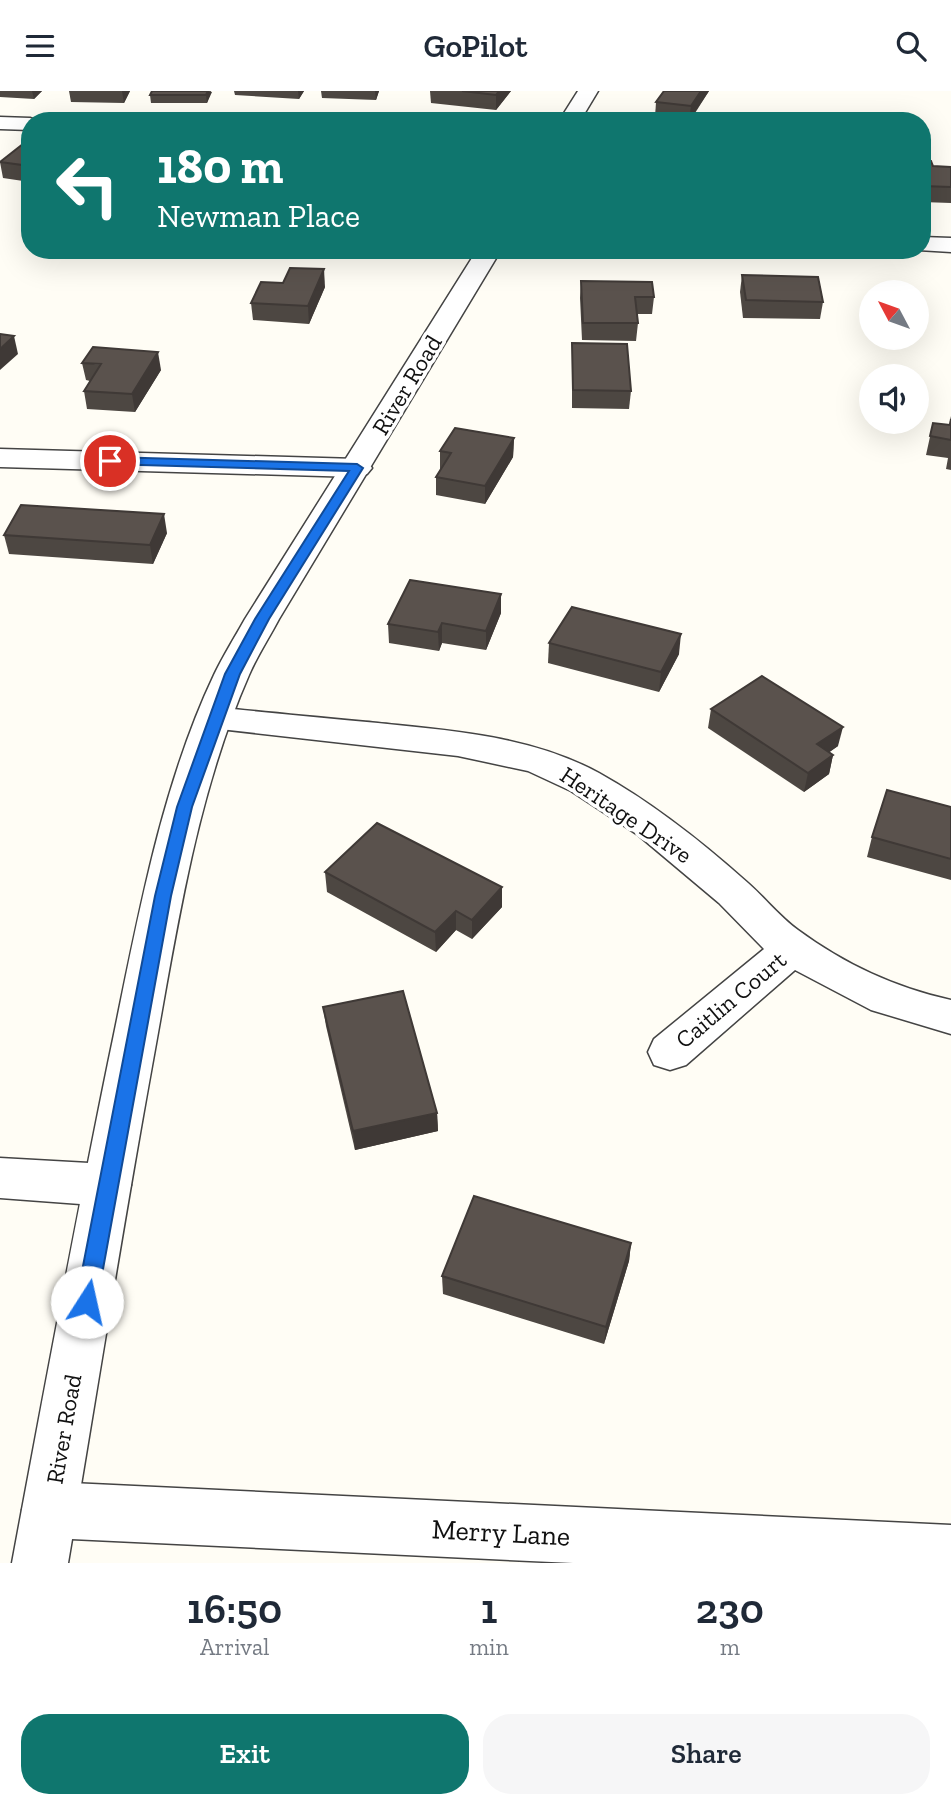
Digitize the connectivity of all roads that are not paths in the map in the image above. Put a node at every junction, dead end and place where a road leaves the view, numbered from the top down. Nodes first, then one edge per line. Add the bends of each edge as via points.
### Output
1 (588, 91) edge
2 (575, 112) edge
3 (0, 123) edge
4 (21, 124) edge
5 (931, 244) edge
6 (951, 245) edge
7 (484, 259) edge
8 (0, 458) edge
9 (357, 468) junction
10 (215, 719) junction
11 (793, 948) junction
12 (951, 1017) edge
13 (670, 1052) dead end
14 (0, 1178) edge
15 (107, 1185) junction
16 (50, 1510) junction
17 (951, 1553) edge
18 (40, 1563) edge

1 - 2 street
3 - 4 street
5 - 6 street
7 - 9 street, River Road
8 - 9 street
9 - 10 street, River Road via 262,619
10 - 11 street, Heritage Drive via 475,745 561,770 665,836
10 - 15 street, River Road via 185,807 163,896
11 - 12 street, Heritage Drive via 866,993
11 - 13 street, Caitlin Court
14 - 15 street
15 - 16 street, River Road
16 - 17 street, Merry Lane
16 - 18 street, River Road

